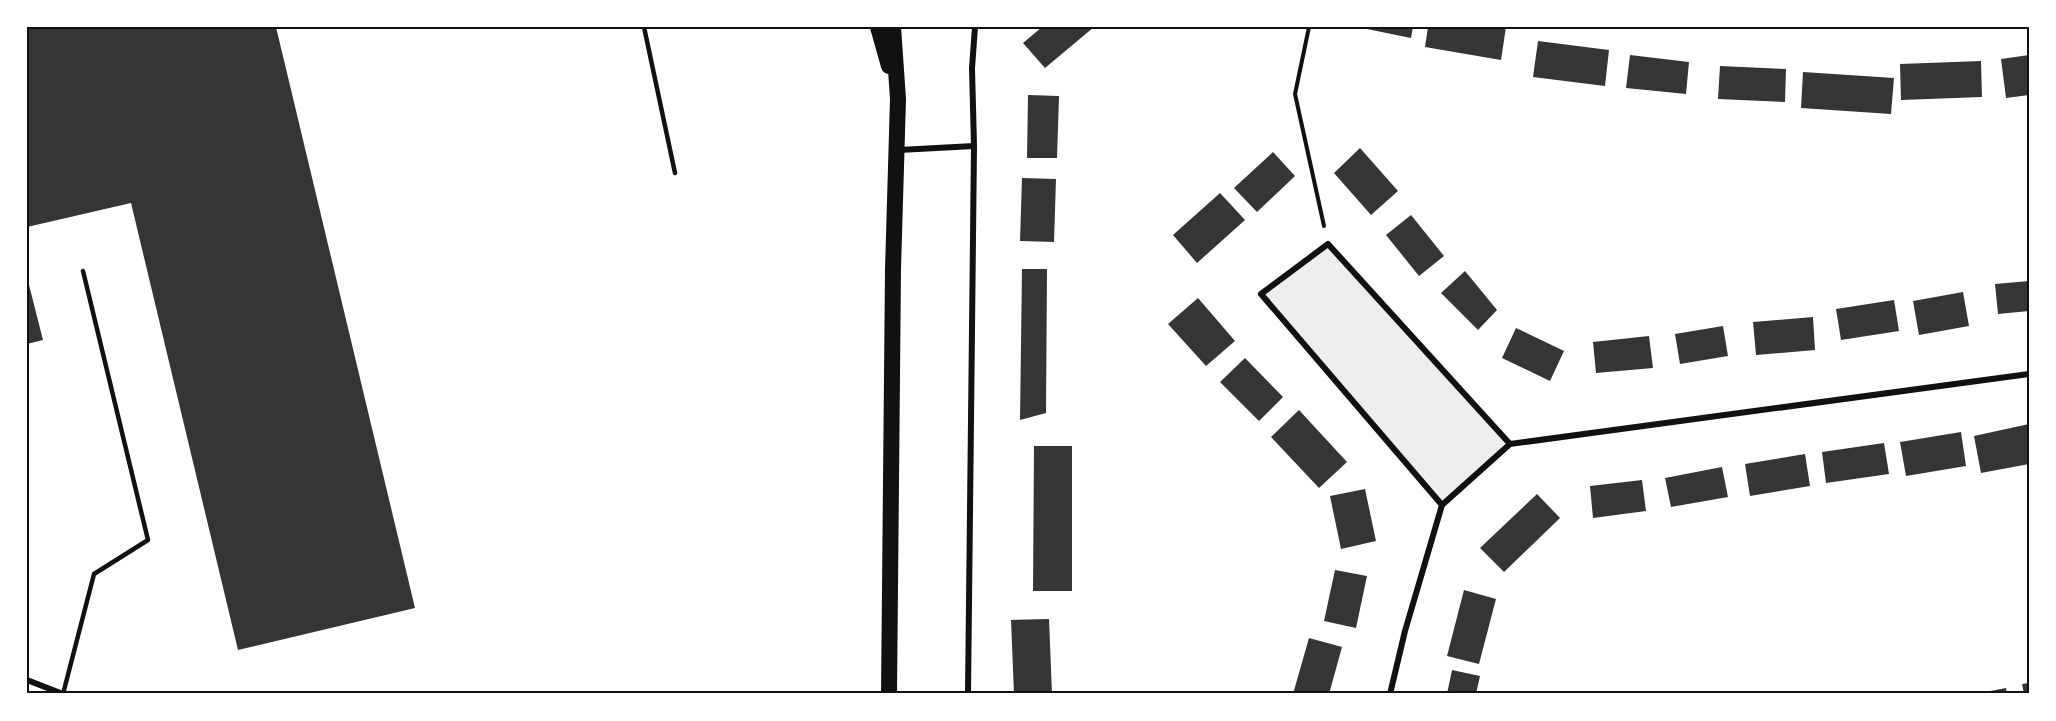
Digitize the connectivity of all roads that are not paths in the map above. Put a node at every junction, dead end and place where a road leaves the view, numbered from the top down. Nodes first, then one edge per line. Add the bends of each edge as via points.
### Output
1 (644, 27) edge
2 (878, 27) edge
3 (893, 27) edge
4 (975, 27) edge
5 (898, 99) junction
6 (974, 146) junction
7 (898, 150) junction
8 (675, 173) dead end
9 (83, 271) dead end
10 (2029, 374) edge
11 (1510, 444) junction
12 (1442, 505) junction
13 (27, 680) edge
14 (63, 694) edge
15 (889, 694) edge
16 (968, 694) edge
17 (1390, 694) edge

1 - 8 lane
2 - 5 highway
3 - 5 highway
4 - 6 street
5 - 7 highway
6 - 7 street
6 - 16 street
7 - 15 highway via 893,269
9 - 14 lane via 148,540 94,574
10 - 11 street
11 - 12 street
11 - 12 street via 1328,244 1261,294
12 - 17 street
13 - 14 street

